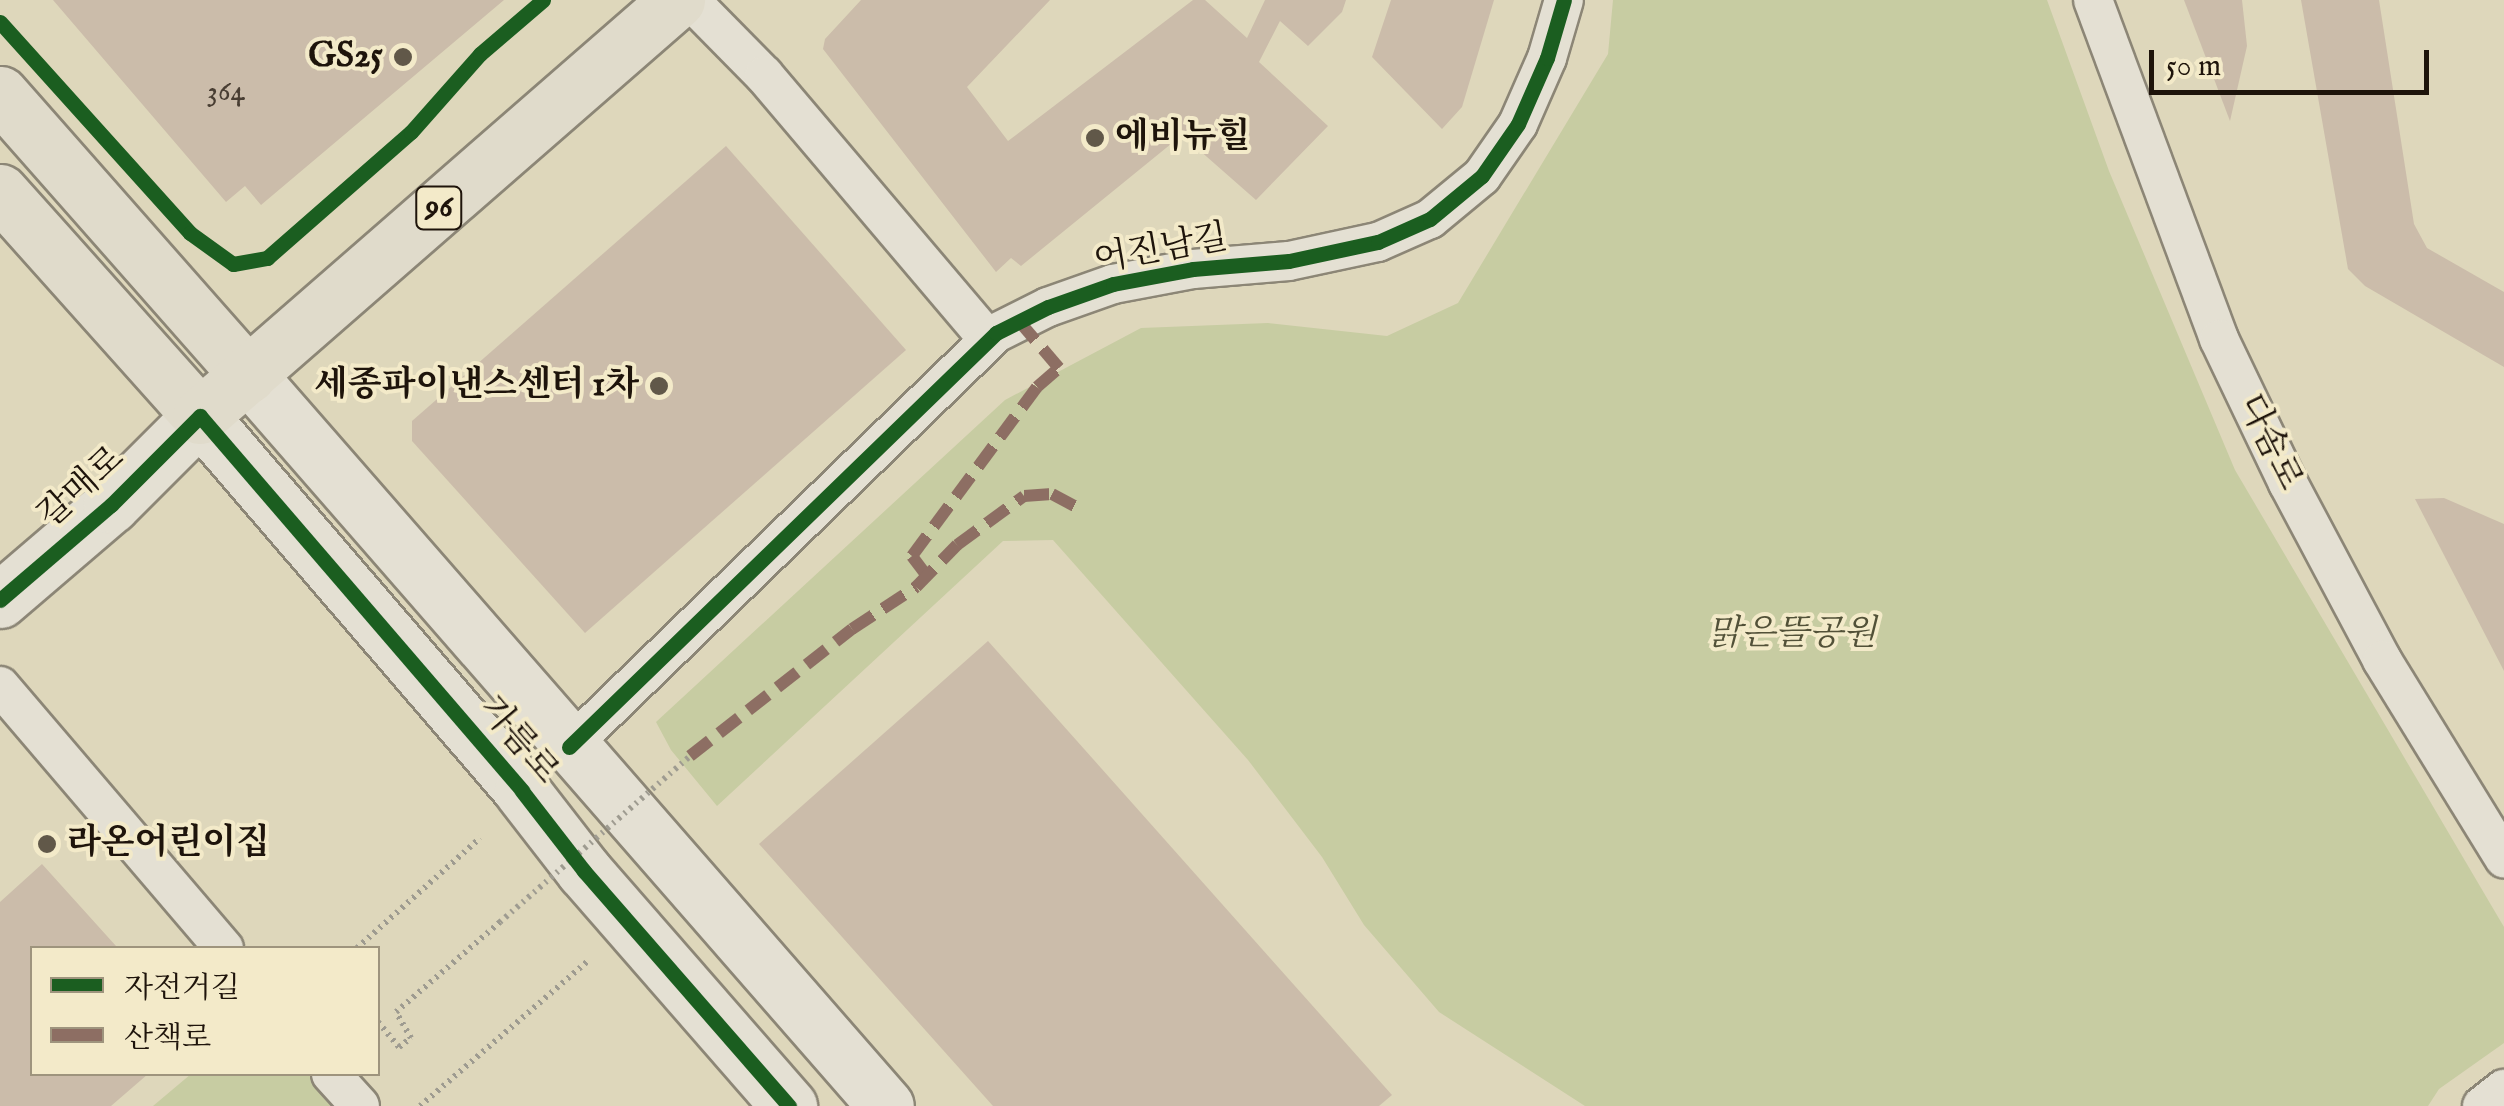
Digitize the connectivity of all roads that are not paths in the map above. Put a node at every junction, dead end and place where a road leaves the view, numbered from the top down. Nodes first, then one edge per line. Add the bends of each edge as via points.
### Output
1 (677, 0) edge
2 (690, 0) edge
3 (1564, 0) edge
4 (2093, 0) edge
5 (0, 94) edge
6 (0, 192) edge
7 (988, 339) junction
8 (248, 375) junction
9 (200, 416) junction
10 (0, 600) edge
11 (0, 686) edge
12 (569, 747) junction
13 (2504, 858) edge
14 (222, 946) edge
15 (333, 1076) edge
16 (2504, 1089) edge
17 (360, 1106) edge
18 (789, 1106) edge
19 (886, 1106) edge
20 (2482, 1106) edge

1 - 8 main road, 갈매로 / 96
2 - 7 street via 764,75
3 - 7 street, 어진남길 via 1518,124 1482,176 1430,219 1378,242 1288,261 1112,284
4 - 13 street, 다솜로 via 2220,339 2271,447 2382,660
5 - 8 main road, 가름로
6 - 9 main road, 가름로
7 - 12 street, 어진남길
8 - 9 main road, 갈매로 / 96
8 - 12 street, 가름로
9 - 10 street, 갈매로 via 110,506
9 - 18 street, 가름로
11 - 14 street
12 - 19 street, 가름로
15 - 17 street
16 - 20 street

